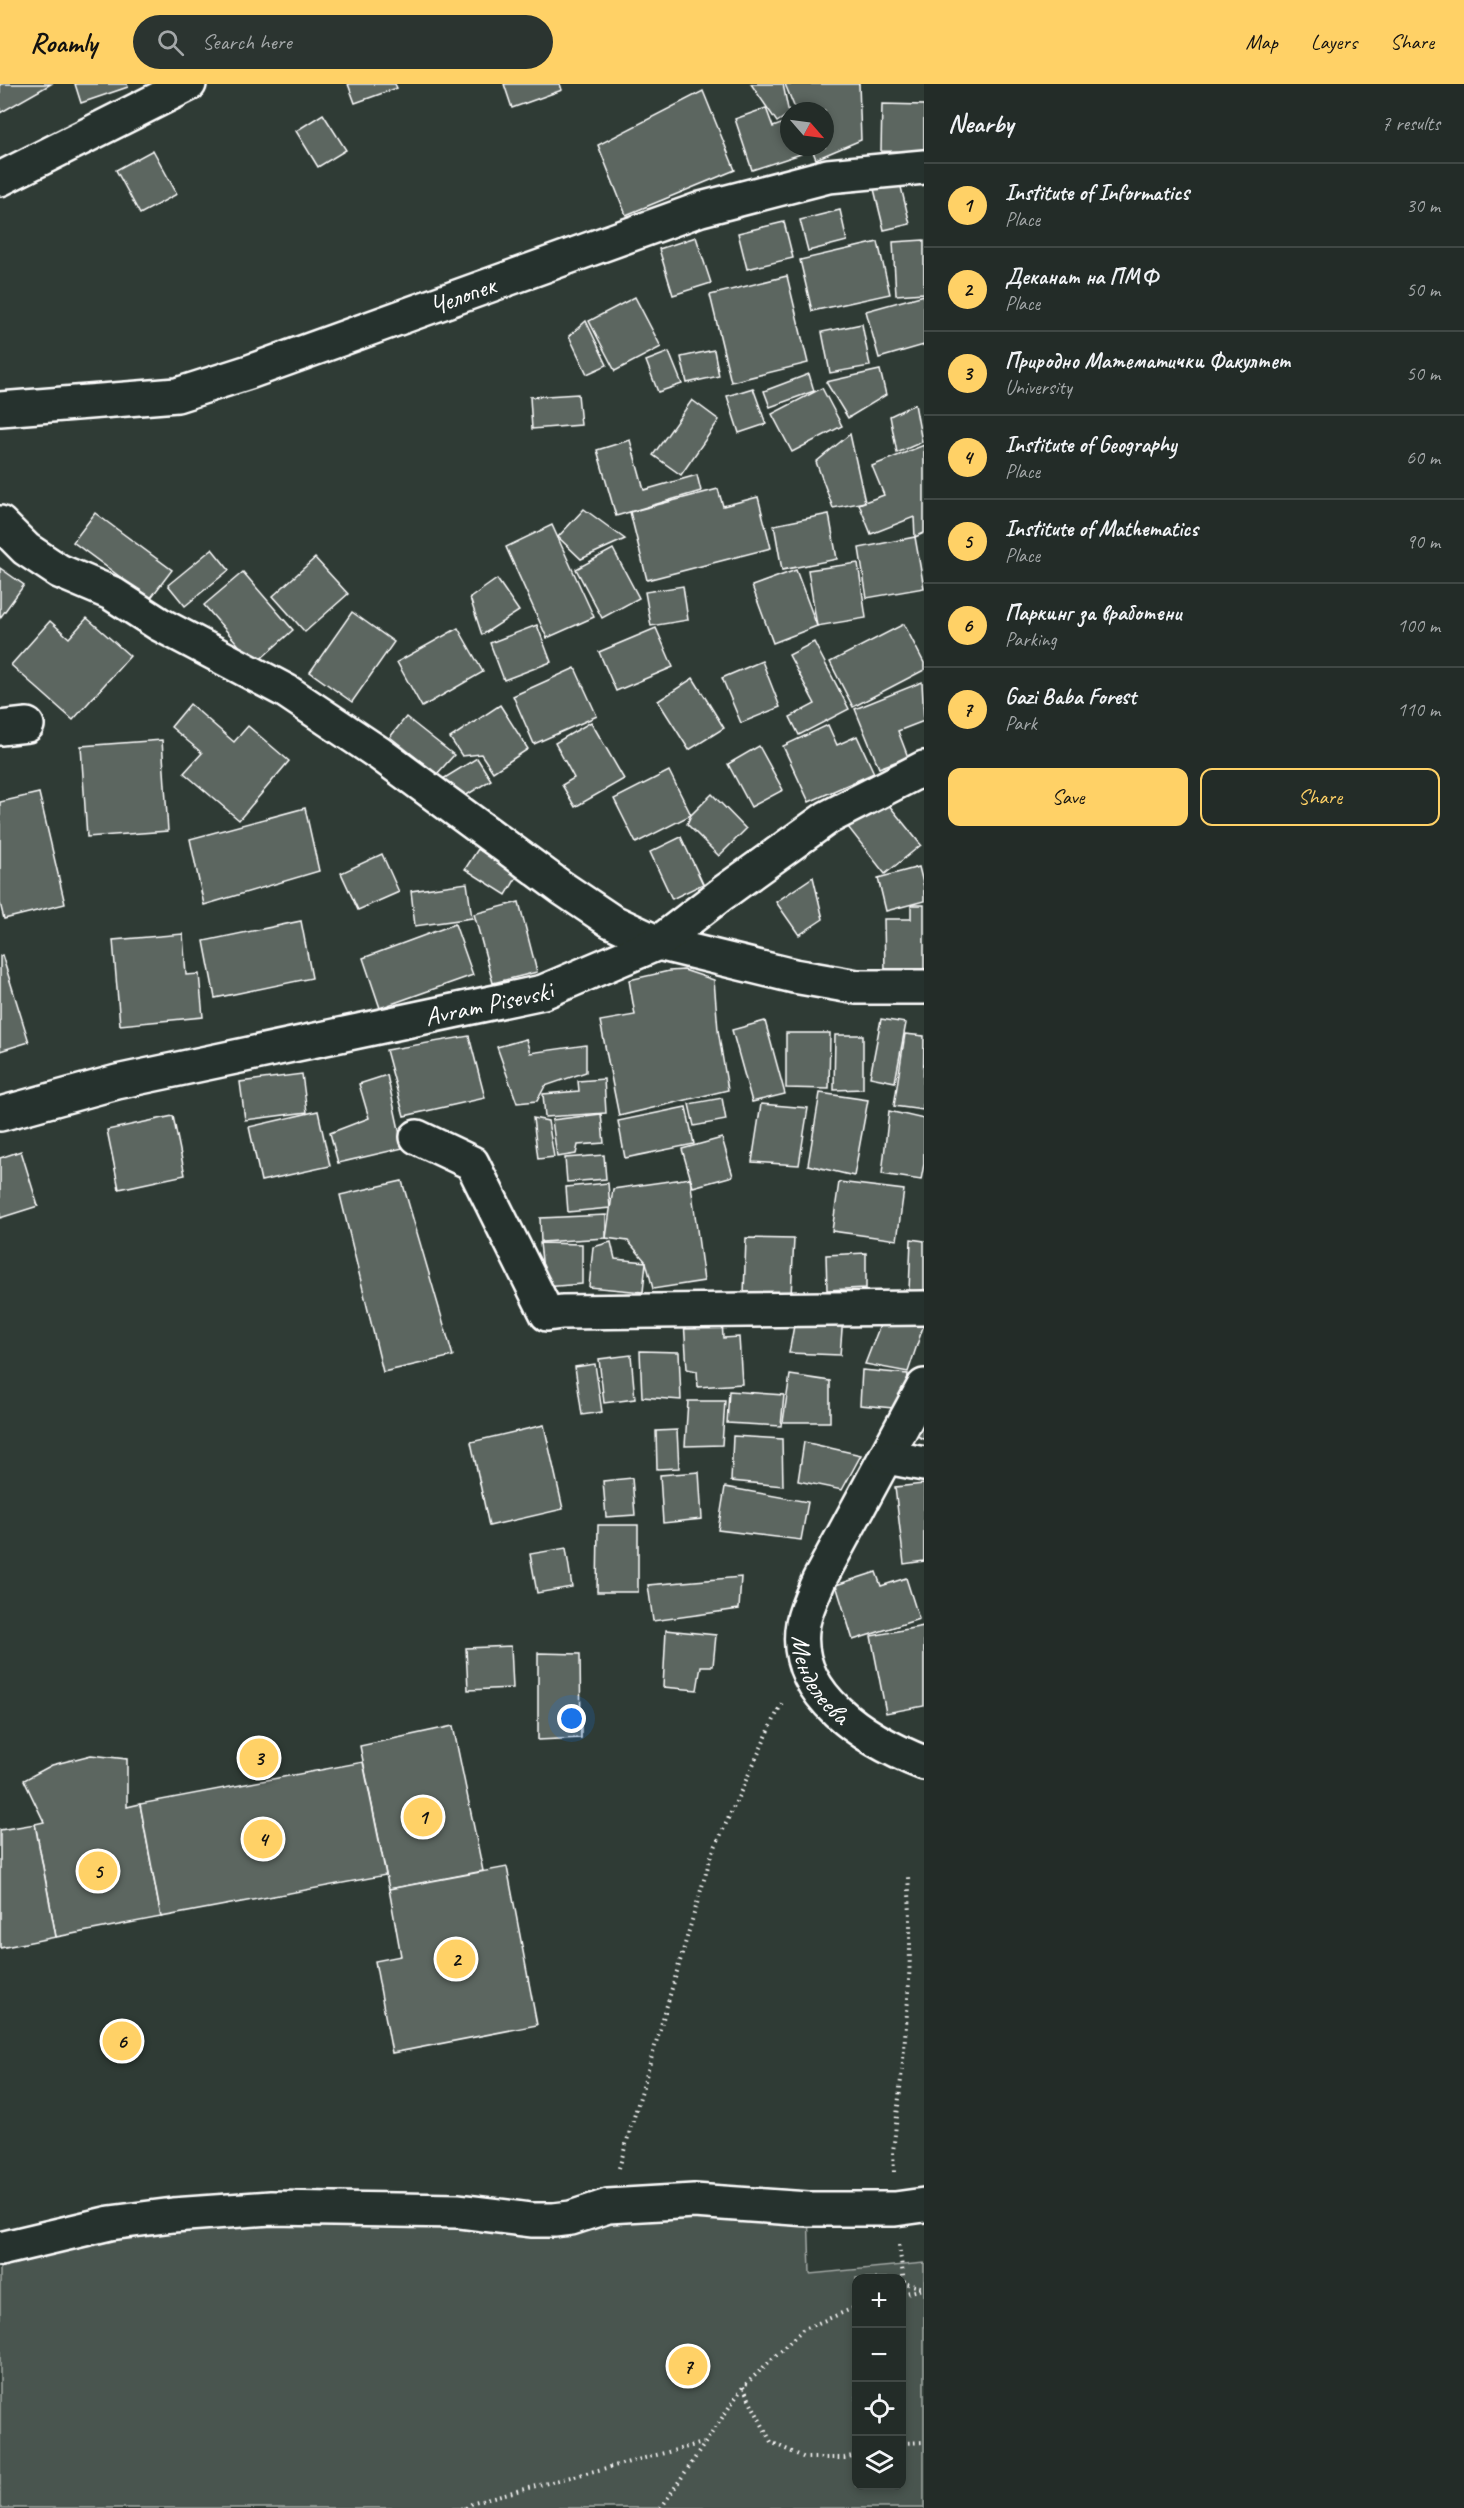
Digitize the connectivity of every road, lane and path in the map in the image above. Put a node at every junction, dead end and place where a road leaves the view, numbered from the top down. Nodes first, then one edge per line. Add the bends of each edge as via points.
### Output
1 (189, 84) edge
2 (924, 167) edge
3 (0, 178) edge
4 (0, 410) edge
5 (0, 523) edge
6 (924, 768) edge
7 (658, 943) junction
8 (924, 987) edge
9 (0, 1114) edge
10 (417, 1137) dead end
11 (924, 1308) edge
12 (924, 1386) edge
13 (887, 1457) junction
14 (924, 1464) edge
15 (805, 1654) junction
16 (924, 1763) edge
17 (908, 1877) dead end
18 (893, 2152) dead end
19 (924, 2205) edge
20 (608, 2206) junction
21 (0, 2249) edge
22 (924, 2288) edge
23 (906, 2293) edge
24 (852, 2309) edge
25 (743, 2387) junction
26 (704, 2442) junction
27 (924, 2442) edge
28 (906, 2443) edge
29 (852, 2456) edge
30 (466, 2508) edge
31 (661, 2508) edge

1 - 3 street
2 - 4 street, Челопек via 828,177 701,209 177,395
5 - 7 street via 26,549 59,571 111,593 159,624 286,691 380,754 591,908
6 - 7 street, Avram Pisevski via 827,818
7 - 8 street via 856,987
7 - 9 street, Avram Pisevski via 543,992 117,1082
10 - 11 street via 472,1163 548,1314
12 - 13 street, Менделеева
13 - 14 street
13 - 15 street, Менделеева via 809,1603 803,1625
15 - 16 street, Менделеева via 815,1687 828,1704 871,1737
15 - 20 path via 711,1856
17 - 18 path via 912,1928 907,2025
19 - 20 street via 808,2209 694,2200
20 - 21 street via 554,2220 459,2211 224,2211 110,2223
22 - 23 path
24 - 25 path via 802,2330
25 - 26 path
25 - 29 path via 771,2442 805,2458
26 - 30 path via 474,2502
26 - 31 path
27 - 28 path

